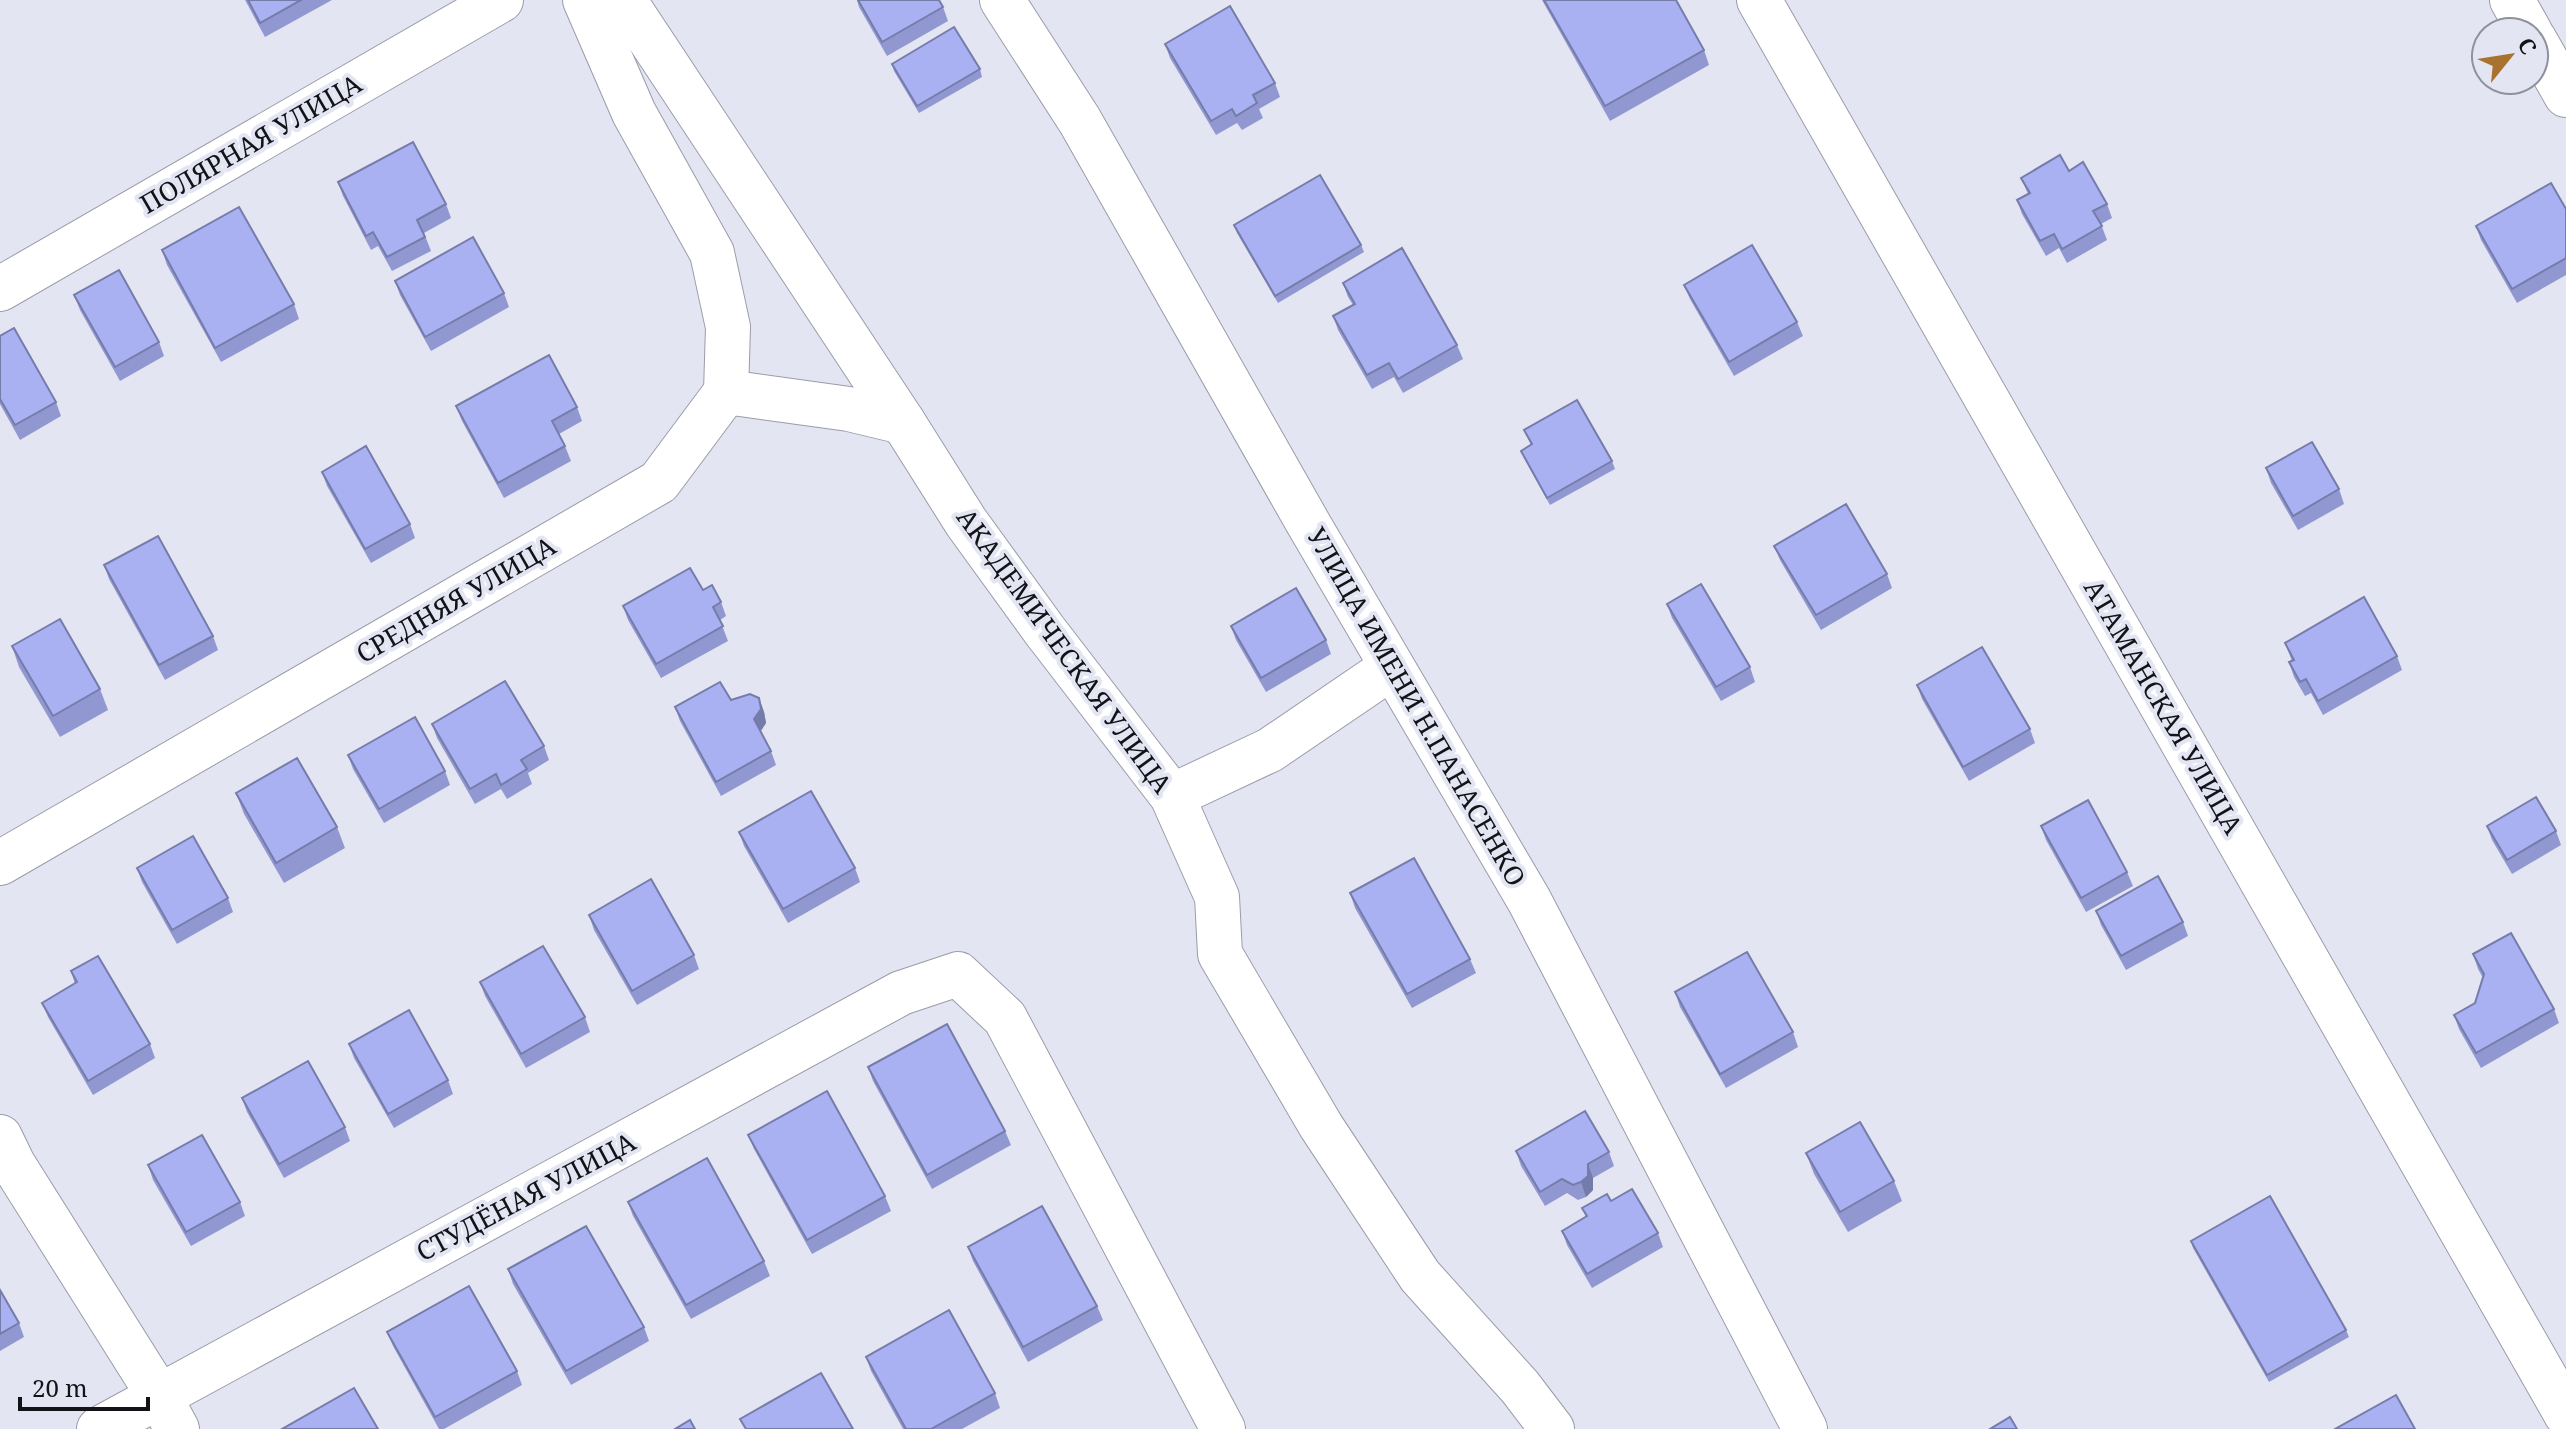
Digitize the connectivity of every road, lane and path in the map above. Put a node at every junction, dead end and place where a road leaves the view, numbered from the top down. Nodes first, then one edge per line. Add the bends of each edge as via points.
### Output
1 (501, 0) edge
2 (585, 0) edge
3 (624, 0) edge
4 (1002, 0) edge
5 (1759, 0) edge
6 (2550, 67) edge
7 (2566, 95) edge
8 (0, 289) edge
9 (726, 392) junction
10 (903, 422) junction
11 (1392, 667) junction
12 (1172, 796) junction
13 (0, 863) edge
14 (0, 1137) edge
15 (168, 1412) edge
16 (2566, 1414) edge
17 (99, 1429) edge
18 (1223, 1429) edge
19 (1552, 1429) edge
20 (1805, 1429) edge

1 - 8 street, ПОЛЯРНАЯ УЛИЦА
2 - 9 street via 634,113 712,253 728,327
3 - 10 street, АКАДЕМИЧЕСКАЯ УЛИЦА
4 - 11 street, УЛИЦА ИМЕНИ Н.ПАНАСЕНКО via 1080,121
5 - 16 street, АТАМАНСКАЯ УЛИЦА
6 - 7 street
9 - 10 street
9 - 13 street, СРЕДНЯЯ УЛИЦА via 659,482
10 - 12 street, АКАДЕМИЧЕСКАЯ УЛИЦА via 975,534
11 - 12 street via 1270,750
11 - 20 street, УЛИЦА ИМЕНИ Н.ПАНАСЕНКО via 1529,900
12 - 19 street, АКАДЕМИЧЕСКАЯ УЛИЦА via 1217,897 1220,954 1321,1126 1420,1276
14 - 15 street
15 - 17 street, СТУДЁНАЯ УЛИЦА
15 - 18 street, СТУДЁНАЯ УЛИЦА via 901,993 958,974 1005,1018

